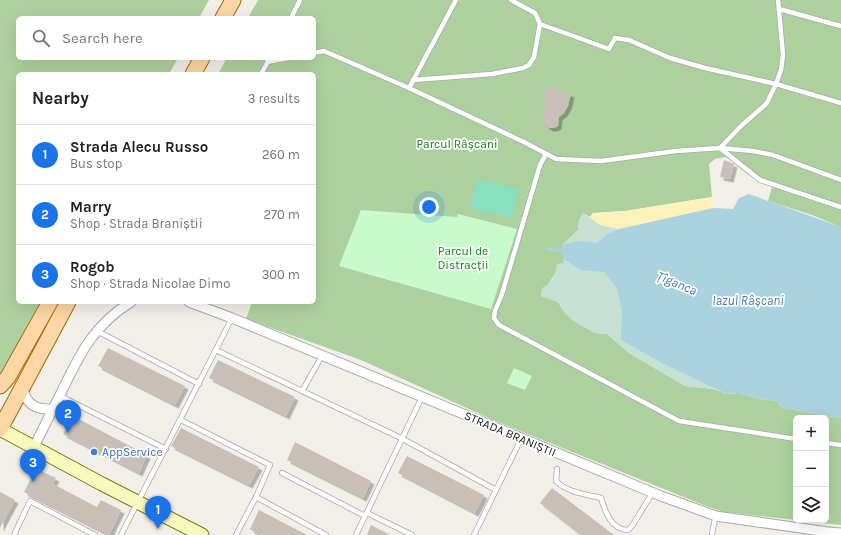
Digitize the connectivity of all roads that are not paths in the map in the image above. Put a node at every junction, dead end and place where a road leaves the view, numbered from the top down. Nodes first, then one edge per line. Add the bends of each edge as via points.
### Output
1 (233, 0) edge
2 (300, 0) edge
3 (456, 0) edge
4 (511, 0) edge
5 (778, 0) edge
6 (779, 10) junction
7 (224, 16) edge
8 (292, 16) edge
9 (540, 24) junction
10 (841, 26) edge
11 (316, 53) edge
12 (201, 60) edge
13 (268, 60) edge
14 (194, 72) edge
15 (262, 72) edge
16 (413, 80) junction
17 (776, 84) junction
18 (409, 88) junction
19 (841, 103) edge
20 (720, 148) junction
21 (546, 154) junction
22 (841, 180) edge
23 (841, 207) edge
24 (49, 304) edge
25 (67, 304) edge
26 (128, 304) edge
27 (194, 304) edge
28 (232, 318) junction
29 (97, 330) junction
30 (216, 350) junction
31 (322, 356) junction
32 (199, 384) junction
33 (0, 386) edge
34 (23, 386) junction
35 (302, 391) junction
36 (60, 396) junction
37 (422, 397) junction
38 (53, 409) junction
39 (180, 420) junction
40 (0, 429) edge
41 (403, 439) junction
42 (521, 439) junction
43 (793, 439) edge
44 (829, 443) edge
45 (841, 445) edge
46 (34, 447) junction
47 (166, 449) junction
48 (557, 469) dead end
49 (282, 473) dead end
50 (496, 490) junction
51 (652, 492) junction
52 (256, 497) junction
53 (139, 503) junction
54 (366, 515) junction
55 (716, 516) junction
56 (841, 533) edge
57 (14, 535) edge
58 (95, 535) edge
59 (121, 535) edge
60 (202, 535) edge
61 (236, 535) edge
62 (326, 535) edge
63 (356, 535) edge
64 (412, 535) edge
65 (474, 535) edge
66 (712, 535) edge

1 - 7 main road
2 - 8 lane
3 - 16 lane
4 - 9 lane via 535,13
5 - 6 lane
6 - 10 lane
6 - 17 lane via 783,55
9 - 16 lane via 534,57 529,66 492,74
9 - 17 lane via 609,48 615,38 629,40 670,58
11 - 18 lane via 324,51
12 - 14 main road
13 - 15 lane
16 - 18 lane
17 - 19 lane
17 - 20 lane via 767,103
18 - 21 lane
20 - 21 lane via 601,161 567,161
20 - 22 lane via 773,155
20 - 23 lane via 760,180
21 - 43 lane via 540,165 495,311 494,318 499,325 679,421
24 - 33 main road via 8,377
25 - 34 main road
26 - 29 street
27 - 28 street, STRADA BRANIȘTII
28 - 30 lane
28 - 31 street, STRADA BRANIȘTII
29 - 32 lane
29 - 36 street via 81,352
30 - 32 lane
30 - 35 lane
31 - 35 lane
31 - 37 street, STRADA BRANIȘTII
32 - 39 lane
34 - 38 street via 25,397 32,405
34 - 40 main road
35 - 41 lane
36 - 38 street
36 - 47 lane
37 - 41 lane
37 - 42 street, STRADA BRANIȘTII
38 - 46 street
39 - 47 lane
39 - 52 lane via 270,465
40 - 46 main road
41 - 50 lane
41 - 54 lane
42 - 50 lane
42 - 51 street, STRADA BRANIȘTII
44 - 45 lane
46 - 53 main road
47 - 53 lane
48 - 51 lane via 556,481 560,485 574,492 601,498 610,521 623,530 628,530 632,526
49 - 54 lane
50 - 65 lane
51 - 55 street, STRADA BRANIȘTII
52 - 61 lane
52 - 62 lane
53 - 59 lane
53 - 60 main road
54 - 63 lane
54 - 64 lane
55 - 56 street, STRADA BRANIȘTII
55 - 66 lane
57 - 58 lane via 30,501

